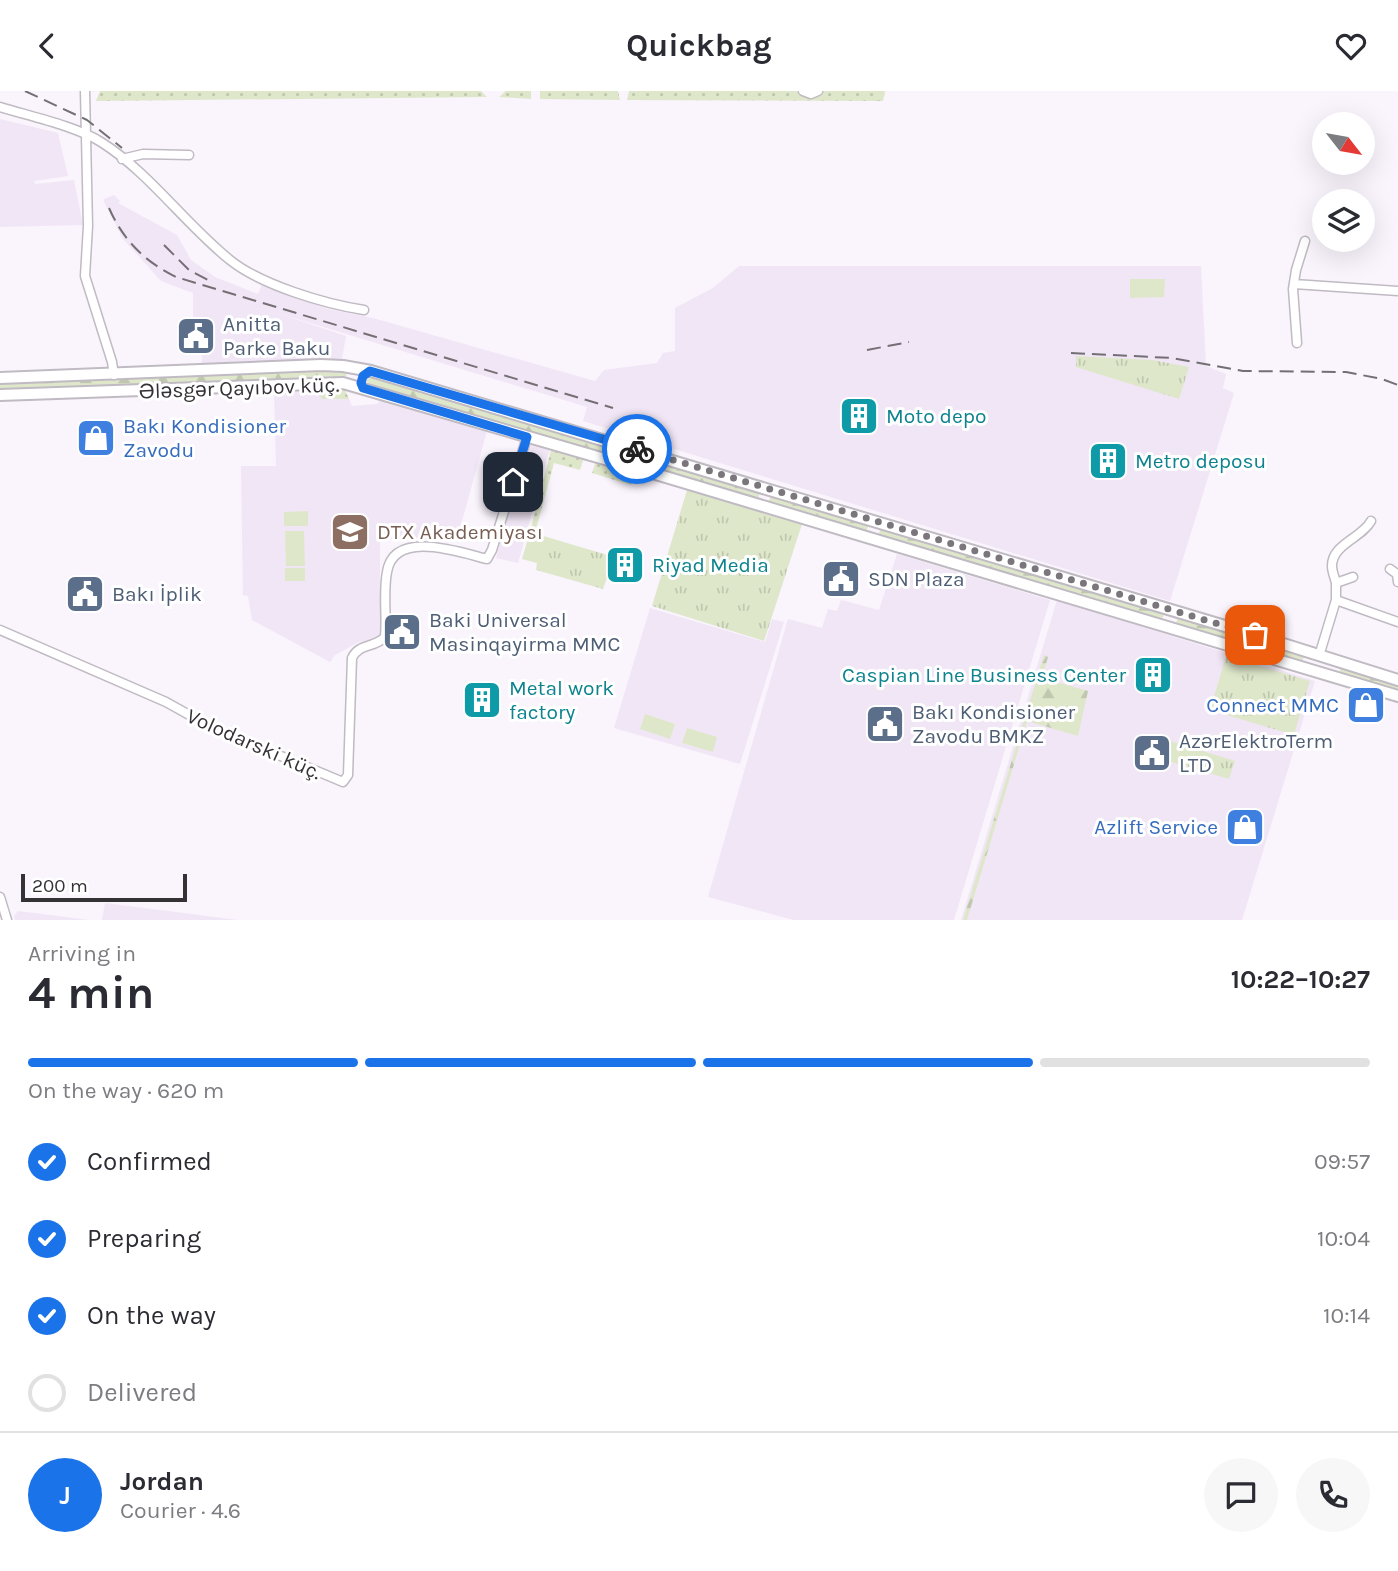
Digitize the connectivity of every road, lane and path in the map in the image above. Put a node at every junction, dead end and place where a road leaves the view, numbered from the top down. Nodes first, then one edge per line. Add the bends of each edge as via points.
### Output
1 (85, 91) edge
2 (803, 91) edge
3 (818, 91) edge
4 (0, 107) edge
5 (87, 135) junction
6 (189, 155) dead end
7 (122, 159) junction
8 (1305, 241) dead end
9 (1294, 284) junction
10 (1398, 291) edge
11 (363, 310) dead end
12 (1297, 343) dead end
13 (343, 366) junction
14 (370, 371) junction
15 (114, 375) junction
16 (0, 378) edge
17 (343, 383) junction
18 (363, 388) junction
19 (0, 395) edge
20 (527, 437) junction
21 (768, 489) junction
22 (762, 507) junction
23 (1371, 521) dead end
24 (875, 522) junction
25 (870, 539) junction
26 (1390, 569) dead end
27 (1353, 577) dead end
28 (1398, 582) edge
29 (1336, 583) junction
30 (1335, 600) junction
31 (1173, 611) junction
32 (1398, 622) edge
33 (1168, 628) junction
34 (0, 630) edge
35 (1319, 656) junction
36 (1323, 674) junction
37 (1398, 680) edge
38 (1398, 696) edge
39 (0, 897) edge
40 (7, 920) edge

1 - 5 street
2 - 3 street
4 - 5 street
5 - 7 street
5 - 15 street via 85,276
6 - 7 street via 143,154
7 - 11 street via 233,262 310,297
8 - 9 street
9 - 10 street
9 - 12 street
13 - 14 main road, Ələsgər Qayıbov küç.
13 - 15 main road, Ələsgər Qayıbov küç.
13 - 17 main road via 351,374
14 - 18 main road via 362,378
14 - 21 main road, Ələsgər Qayıbov küç.
15 - 16 main road, Ələsgər Qayıbov küç.
17 - 18 main road, Ələsgər Qayıbov küç.
17 - 19 main road, Ələsgər Qayıbov küç.
18 - 20 main road, Ələsgər Qayıbov küç.
20 - 22 main road, Ələsgər Qayıbov küç.
20 - 34 street, Volodarski küç. via 487,559 448,549 408,547 391,559 384,637 361,647 352,658 348,775 343,782
21 - 22 main road
21 - 24 main road, Ələsgər Qayıbov küç.
22 - 25 main road, Ələsgər Qayıbov küç.
23 - 29 street via 1334,559 1331,567
24 - 25 main road
24 - 31 main road, Ələsgər Qayıbov küç.
25 - 33 main road, Ələsgər Qayıbov küç.
26 - 28 street
27 - 29 street
29 - 30 street
30 - 32 street
30 - 35 street
31 - 33 main road
31 - 35 main road, Ələsgər Qayıbov küç.
33 - 36 main road, Ələsgər Qayıbov küç.
35 - 36 main road
35 - 37 main road, Ələsgər Qayıbov küç.
36 - 38 main road, Ələsgər Qayıbov küç.
39 - 40 street

